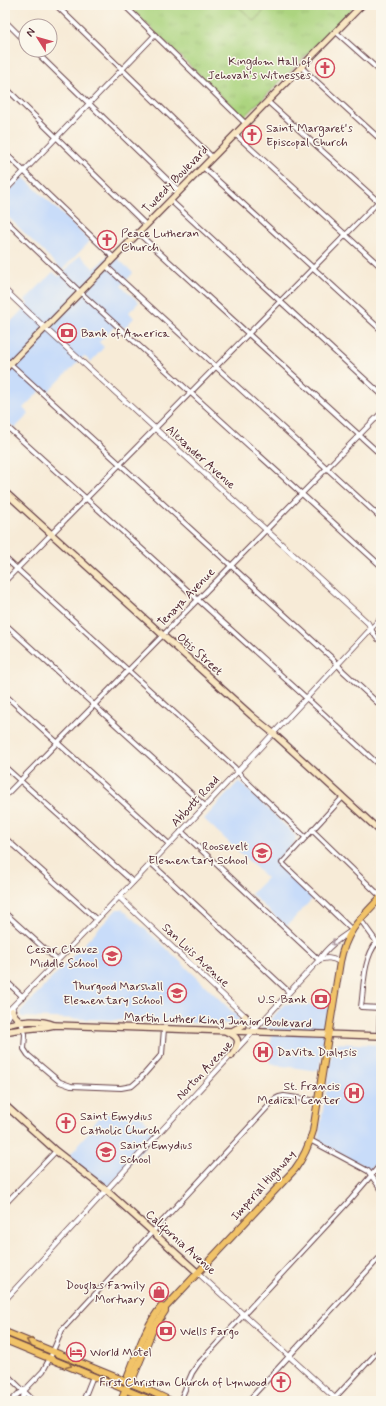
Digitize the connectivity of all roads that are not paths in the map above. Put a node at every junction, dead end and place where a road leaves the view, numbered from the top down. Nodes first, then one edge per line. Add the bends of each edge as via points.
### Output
1 (7, 5) edge
2 (56, 5) edge
3 (124, 5) edge
4 (362, 5) edge
5 (5, 7) edge
6 (5, 21) edge
7 (336, 32) junction
8 (18, 34) edge
9 (155, 35) junction
10 (42, 58) edge
11 (301, 67) junction
12 (122, 69) junction
13 (381, 72) edge
14 (5, 87) edge
15 (268, 101) junction
16 (89, 103) junction
17 (246, 124) junction
18 (235, 134) junction
19 (57, 138) junction
20 (381, 140) edge
21 (5, 153) edge
22 (212, 157) junction
23 (203, 167) junction
24 (24, 171) junction
25 (5, 191) edge
26 (179, 191) junction
27 (170, 200) junction
28 (380, 202) edge
29 (5, 220) edge
30 (146, 225) junction
31 (138, 233) junction
32 (346, 234) junction
33 (114, 258) junction
34 (106, 266) junction
35 (381, 267) edge
36 (313, 268) junction
37 (5, 290) edge
38 (80, 292) junction
39 (281, 301) junction
40 (45, 328) junction
41 (381, 330) edge
42 (249, 334) junction
43 (5, 359) edge
44 (10, 364) junction
45 (216, 367) junction
46 (5, 369) edge
47 (190, 393) junction
48 (381, 394) edge
49 (381, 413) edge
50 (5, 425) edge
51 (155, 429) junction
52 (359, 436) junction
53 (381, 455) edge
54 (120, 464) junction
55 (326, 468) junction
56 (5, 492) edge
57 (301, 494) junction
58 (86, 499) junction
59 (381, 518) edge
60 (266, 530) junction
61 (51, 535) junction
62 (5, 558) edge
63 (230, 565) junction
64 (381, 566) edge
65 (17, 569) junction
66 (5, 581) edge
67 (197, 600) junction
68 (381, 618) edge
69 (5, 624) edge
70 (371, 629) junction
71 (163, 635) junction
72 (381, 642) edge
73 (338, 665) junction
74 (128, 671) junction
75 (5, 695) edge
76 (306, 698) junction
77 (94, 705) junction
78 (381, 706) edge
79 (273, 733) junction
80 (57, 743) junction
81 (5, 767) edge
82 (381, 767) edge
83 (237, 771) junction
84 (20, 781) junction
85 (5, 796) edge
86 (343, 797) junction
87 (205, 806) junction
88 (312, 830) junction
89 (181, 831) junction
90 (381, 832) edge
91 (305, 837) junction
92 (5, 838) edge
93 (169, 844) junction
94 (151, 863) junction
95 (133, 882) junction
96 (119, 897) junction
97 (381, 897) edge
98 (5, 913) edge
99 (360, 919) junction
100 (96, 920) junction
101 (352, 930) junction
102 (377, 942) junction
103 (381, 948) edge
104 (319, 960) junction
105 (58, 961) junction
106 (340, 962) junction
107 (5, 980) edge
108 (289, 992) junction
109 (23, 997) junction
110 (380, 1008) edge
111 (12, 1011) junction
112 (5, 1014) edge
113 (245, 1016) junction
114 (21, 1022) junction
115 (5, 1024) edge
116 (54, 1025) junction
117 (23, 1029) junction
118 (164, 1029) junction
119 (223, 1030) junction
120 (234, 1031) junction
121 (5, 1032) edge
122 (254, 1032) junction
123 (329, 1035) junction
124 (380, 1036) edge
125 (231, 1056) junction
126 (318, 1101) junction
127 (7, 1107) edge
128 (5, 1113) edge
129 (310, 1140) junction
130 (56, 1151) junction
131 (381, 1164) edge
132 (371, 1175) junction
133 (381, 1189) edge
134 (106, 1190) junction
135 (5, 1204) edge
136 (152, 1232) junction
137 (381, 1256) edge
138 (197, 1272) junction
139 (5, 1300) edge
140 (244, 1314) junction
141 (5, 1332) edge
142 (5, 1340) edge
143 (381, 1348) edge
144 (53, 1351) junction
145 (289, 1356) junction
146 (50, 1358) junction
147 (5, 1372) edge
148 (93, 1376) junction
149 (130, 1381) junction
150 (126, 1389) junction
151 (24, 1391) junction
152 (335, 1400) edge
153 (11, 1401) edge
154 (20, 1401) edge
155 (34, 1401) edge
156 (83, 1401) edge
157 (121, 1401) edge
158 (152, 1401) edge
159 (171, 1401) edge
160 (180, 1401) edge
161 (248, 1401) edge

1 - 5 street
2 - 12 street
3 - 9 street
4 - 7 main road, Tweedy Boulevard
6 - 8 street
7 - 11 main road, Tweedy Boulevard
7 - 13 street
9 - 12 street
9 - 17 street
10 - 16 street
11 - 15 main road, Tweedy Boulevard
11 - 20 street
12 - 16 street
12 - 22 street
14 - 19 street
15 - 17 main road, Tweedy Boulevard
15 - 28 street
16 - 19 street
16 - 26 street
17 - 18 main road, Tweedy Boulevard
18 - 22 main road, Tweedy Boulevard
18 - 32 street
19 - 24 street
19 - 30 street
21 - 24 street
22 - 23 main road, Tweedy Boulevard
23 - 26 main road, Tweedy Boulevard
23 - 36 street
24 - 25 street
24 - 33 street
26 - 27 main road, Tweedy Boulevard
27 - 30 main road, Tweedy Boulevard
27 - 39 street
28 - 32 street
29 - 38 street
30 - 31 main road, Tweedy Boulevard
31 - 33 main road, Tweedy Boulevard
31 - 42 street
32 - 35 street
32 - 36 street
33 - 34 main road, Tweedy Boulevard
34 - 38 main road, Tweedy Boulevard
34 - 45 street
36 - 39 street
36 - 41 street
37 - 40 street, Alexander Avenue
38 - 40 main road, Tweedy Boulevard
38 - 47 street
39 - 42 street
39 - 48 street
40 - 44 main road, Tweedy Boulevard
40 - 51 street, Alexander Avenue
42 - 45 street
42 - 52 street
43 - 44 street
44 - 46 main road, Tweedy Boulevard
44 - 54 street
45 - 47 street
45 - 55 street
47 - 51 street
47 - 57 street
49 - 52 street, Tenaya Avenue
50 - 58 street
51 - 54 street
51 - 60 street, Alexander Avenue
52 - 53 street
52 - 55 street, Tenaya Avenue
54 - 58 street
54 - 63 street
55 - 57 street, Tenaya Avenue
55 - 59 street
56 - 61 main road, Otis Street
57 - 60 street, Tenaya Avenue
57 - 64 street
58 - 61 street
58 - 67 street
60 - 63 street, Tenaya Avenue
60 - 70 street, Alexander Avenue via 364,619
61 - 65 street
61 - 71 main road, Otis Street
62 - 65 street
63 - 67 street, Tenaya Avenue
63 - 73 street
65 - 66 street
65 - 74 street
67 - 71 street, Tenaya Avenue
67 - 76 street
68 - 70 street, Abbott Road
69 - 77 street
70 - 72 street, Alexander Avenue
70 - 73 street, Abbott Road
71 - 74 street, Tenaya Avenue
71 - 79 main road, Otis Street
73 - 76 street, Abbott Road
73 - 78 street
74 - 77 street, Tenaya Avenue
74 - 83 street
75 - 80 street
76 - 79 street, Abbott Road
76 - 82 street
77 - 80 street, Tenaya Avenue
77 - 87 street
79 - 83 street, Abbott Road
79 - 86 main road, Otis Street
80 - 84 street, Tenaya Avenue
80 - 93 street
81 - 84 street
83 - 87 street, Abbott Road
83 - 91 street
84 - 85 street, Tenaya Avenue
84 - 95 street
86 - 88 street
86 - 90 main road, Otis Street
87 - 89 street, Abbott Road
88 - 91 street
88 - 97 street
89 - 93 street, Abbott Road
89 - 104 street
91 - 101 street via 282,863
92 - 100 street
93 - 94 street, Abbott Road
94 - 95 street, Abbott Road
94 - 108 street
95 - 96 street, Abbott Road
96 - 100 street, Abbott Road
96 - 113 street, San Luis Avenue
97 - 99 main road, Imperial Highway
98 - 105 street
99 - 101 main road, Imperial Highway
99 - 102 street
100 - 105 street, Abbott Road
101 -> 104 street, Norton Avenue via 336,941
101 - 106 main road, Imperial Highway via 343,946
102 - 103 street
102 - 110 street via 368,963 361,1007
104 - 106 street via 325,957
104 - 108 street, Norton Avenue
105 - 109 street, Abbott Road
106 - 123 main road, Imperial Highway
107 - 109 street
108 - 122 street, Norton Avenue
109 - 111 street, Abbott Road
109 - 112 street, Abbott Road
110 - 124 street
111 - 114 main road
111 - 115 street, Abbott Road
113 - 120 main road via 243,1025
113 - 122 street, San Luis Avenue via 253,1025
114 - 115 main road, Martin Luther King Junior Boulevard
114 - 116 main road, Martin Luther King Junior Boulevard via 47,1022
114 - 117 street
116 - 117 main road, Martin Luther King Junior Boulevard
116 - 118 main road, Martin Luther King Junior Boulevard
117 - 118 street via 25,1052 60,1082 71,1086 127,1088 136,1083 160,1056 163,1050
117 - 121 main road, Martin Luther King Junior Boulevard
118 - 119 main road, Martin Luther King Junior Boulevard
119 - 120 main road, Martin Luther King Junior Boulevard
119 - 125 main road via 238,1039 237,1048
120 - 122 main road, Martin Luther King Junior Boulevard
122 - 123 main road, Martin Luther King Junior Boulevard
122 - 125 street, Norton Avenue
123 - 124 main road, Martin Luther King Junior Boulevard
123 - 126 main road, Imperial Highway
125 - 134 street, Norton Avenue
126 - 129 main road, Imperial Highway
126 - 136 street via 288,1096 277,1098
127 - 128 street
127 - 130 main road, California Avenue
129 - 132 street
129 - 138 main road, Imperial Highway via 294,1169
130 - 134 main road, California Avenue
130 - 135 street
131 - 132 street
132 - 133 street
132 - 140 street
134 - 136 main road, California Avenue
134 - 139 street, Norton Avenue
136 - 138 main road, California Avenue
136 - 144 street via 62,1330
137 - 145 street
138 - 140 street, California Avenue
138 - 149 main road, Imperial Highway via 165,1308 161,1307 150,1323 128,1376
140 - 145 street, California Avenue
140 - 160 street via 194,1368
144 -> 141 main road
142 - 146 main road
143 - 152 street
144 - 146 street
144 - 149 main road
145 - 152 street, California Avenue
145 - 161 street
146 -> 148 main road
146 - 151 street via 43,1371
147 - 151 street
148 - 150 main road
148 - 156 street
149 - 150 main road, Imperial Highway
149 - 159 main road
150 - 157 main road, Imperial Highway
150 - 158 main road
151 - 153 street
151 - 154 street
151 - 155 street

